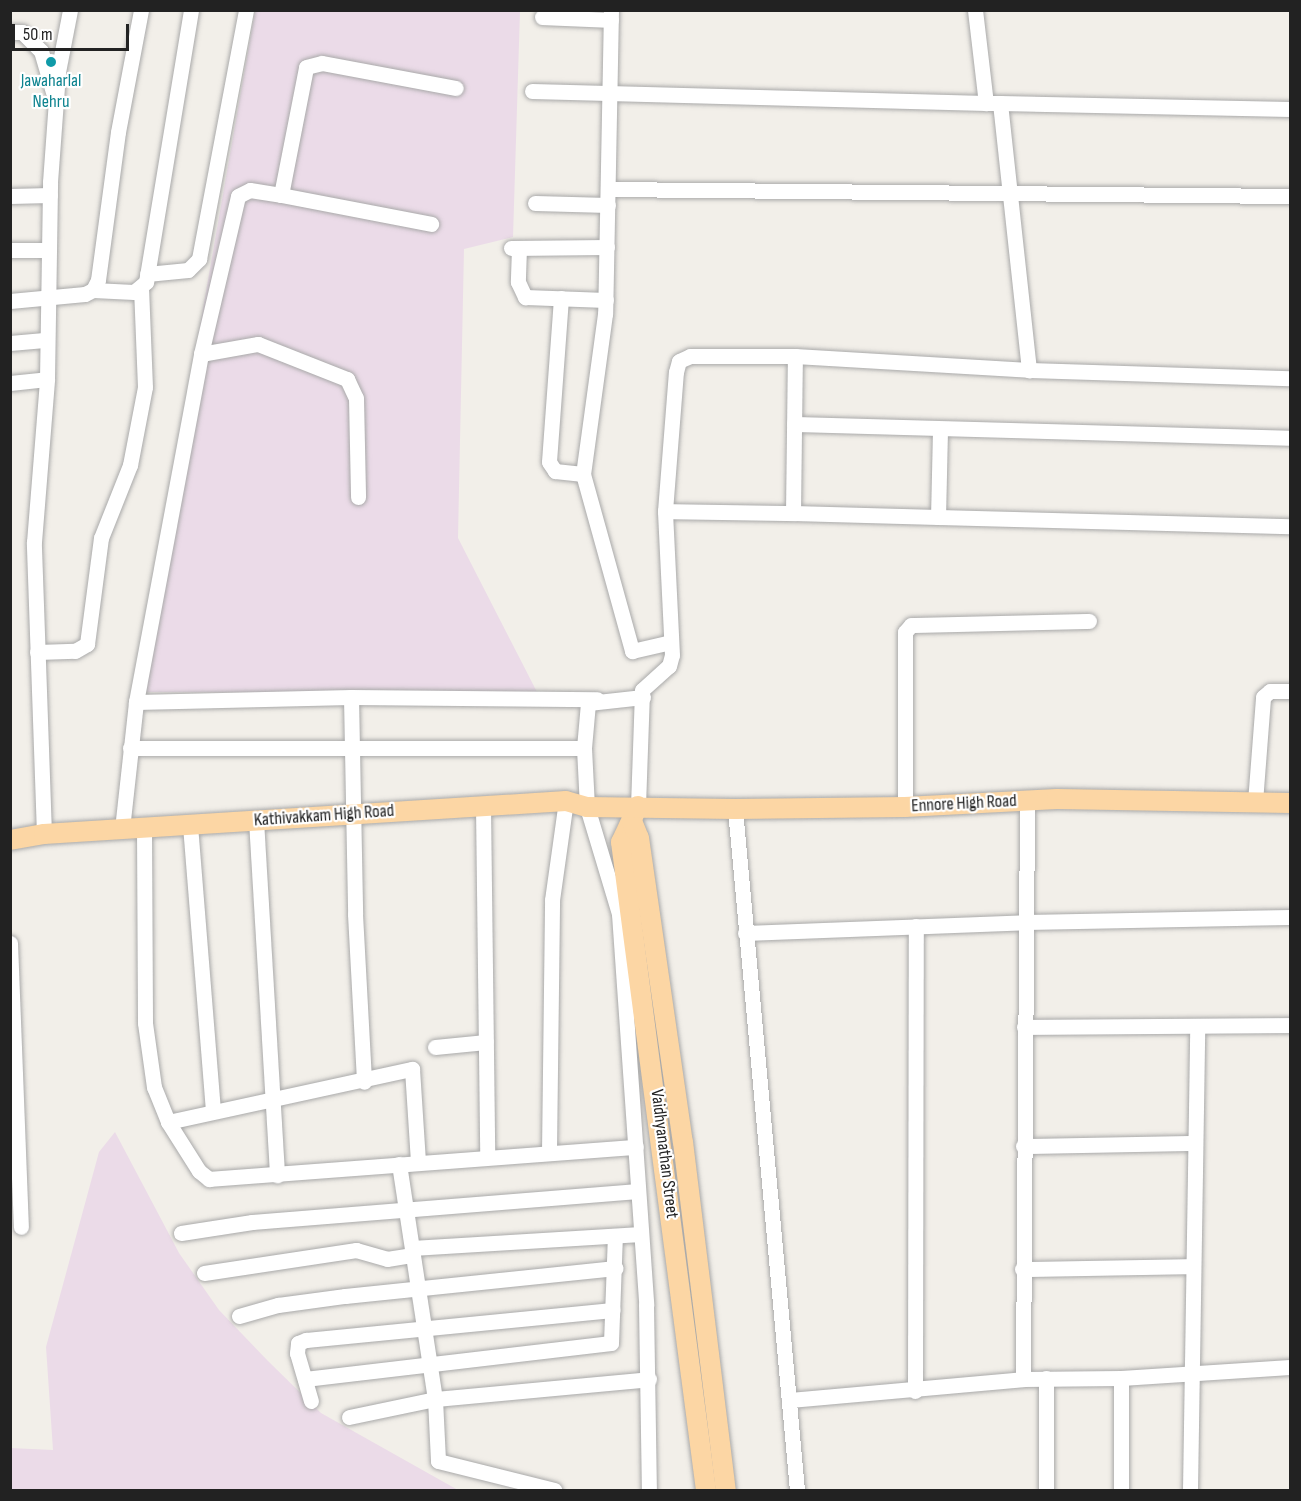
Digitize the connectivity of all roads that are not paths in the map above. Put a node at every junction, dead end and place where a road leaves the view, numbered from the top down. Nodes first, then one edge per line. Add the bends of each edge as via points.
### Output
1 (70, 10) edge
2 (141, 10) edge
3 (191, 10) edge
4 (246, 10) edge
5 (975, 10) edge
6 (611, 15) edge
7 (542, 17) dead end
8 (10, 32) edge
9 (456, 88) dead end
10 (532, 91) dead end
11 (610, 92) junction
12 (993, 103) junction
13 (56, 104) junction
14 (1290, 109) edge
15 (608, 189) junction
16 (1010, 193) junction
17 (50, 195) junction
18 (281, 195) junction
19 (10, 196) edge
20 (1290, 196) edge
21 (535, 203) dead end
22 (608, 206) junction
23 (431, 224) dead end
24 (607, 247) junction
25 (10, 250) edge
26 (49, 250) junction
27 (144, 282) junction
28 (93, 290) junction
29 (48, 298) junction
30 (561, 298) junction
31 (606, 300) junction
32 (10, 301) edge
33 (47, 340) junction
34 (10, 344) edge
35 (201, 354) junction
36 (795, 356) junction
37 (1029, 370) junction
38 (1290, 378) edge
39 (47, 379) junction
40 (10, 383) edge
41 (794, 424) junction
42 (940, 430) junction
43 (1290, 438) edge
44 (583, 474) junction
45 (358, 497) dead end
46 (665, 510) junction
47 (793, 513) junction
48 (938, 517) junction
49 (1290, 526) edge
50 (1089, 621) dead end
51 (671, 642) junction
52 (37, 651) junction
53 (1290, 691) edge
54 (351, 697) junction
55 (643, 697) junction
56 (597, 699) junction
57 (136, 702) junction
58 (130, 748) junction
59 (584, 748) junction
60 (352, 750) junction
61 (566, 801) junction
62 (1027, 801) junction
63 (1255, 802) junction
64 (1290, 803) edge
65 (483, 806) junction
66 (587, 807) junction
67 (905, 807) junction
68 (735, 809) junction
69 (635, 813) junction
70 (355, 814) junction
71 (256, 820) junction
72 (190, 825) junction
73 (144, 828) junction
74 (122, 829) junction
75 (44, 834) junction
76 (10, 840) edge
77 (1290, 917) edge
78 (1026, 921) junction
79 (916, 926) junction
80 (745, 933) junction
81 (10, 943) edge
82 (1290, 1025) edge
83 (1197, 1026) junction
84 (1024, 1027) junction
85 (486, 1042) junction
86 (435, 1047) dead end
87 (364, 1082) junction
88 (271, 1099) junction
89 (213, 1111) junction
90 (168, 1122) junction
91 (1194, 1143) junction
92 (1023, 1146) junction
93 (636, 1147) junction
94 (549, 1152) junction
95 (487, 1156) junction
96 (418, 1162) junction
97 (399, 1164) junction
98 (277, 1175) junction
99 (638, 1191) junction
100 (406, 1212) junction
101 (21, 1227) dead end
102 (181, 1233) dead end
103 (641, 1234) junction
104 (615, 1236) junction
105 (413, 1252) junction
106 (1192, 1266) junction
107 (616, 1268) junction
108 (1022, 1269) junction
109 (204, 1273) dead end
110 (418, 1288) junction
111 (613, 1310) junction
112 (239, 1317) dead end
113 (423, 1327) junction
114 (430, 1366) junction
115 (1290, 1368) edge
116 (1189, 1372) junction
117 (1290, 1375) edge
118 (1046, 1378) junction
119 (1121, 1378) junction
120 (304, 1379) junction
121 (649, 1379) junction
122 (1023, 1379) junction
123 (915, 1391) junction
124 (435, 1399) junction
125 (789, 1400) junction
126 (311, 1401) dead end
127 (349, 1417) dead end
128 (554, 1491) edge
129 (649, 1491) edge
130 (706, 1491) edge
131 (726, 1491) edge
132 (797, 1491) edge
133 (1046, 1491) edge
134 (1121, 1491) edge
135 (1190, 1491) edge

1 - 13 street
2 - 28 street via 118,132 98,280
3 - 27 street
4 - 27 street via 199,258 188,270
5 - 12 street
6 - 7 street
6 - 11 street
8 - 13 street via 22,32 41,51
9 - 18 street via 321,63 306,67
10 - 11 street
11 - 12 street
11 - 15 street
12 - 14 street
12 - 16 street
13 - 17 street
15 - 16 street
15 - 22 street
16 - 20 street
16 - 37 street
17 - 19 street
17 - 26 street
18 - 23 street
18 - 35 street via 249,190 238,196
21 - 22 street
22 - 24 street
24 - 30 street via 515,248 520,291 525,297
24 - 31 street
25 - 26 street
26 - 29 street
27 - 28 street
27 - 52 street via 146,387 130,465 100,538 87,644 75,651
28 - 29 street
29 - 32 street
29 - 33 street
30 - 31 street
30 - 44 street via 549,462 555,471
31 - 44 street
33 - 34 street
33 - 39 street
35 - 45 street via 258,344 347,379 356,398
35 - 57 street
36 - 37 street
36 - 41 street
36 - 46 street via 690,356 679,361
37 - 38 street
39 - 40 street
39 - 52 street via 34,542
41 - 42 street
41 - 47 street
42 - 43 street
42 - 48 street
44 - 51 street via 632,651
46 - 47 street
46 - 51 street
47 - 48 street
48 - 49 street
50 - 67 street via 911,625 904,632
51 - 55 street via 669,666 642,690
52 - 75 street
53 - 63 street via 1270,691 1263,697
54 - 56 street
54 - 57 street
54 - 60 street
55 - 56 street
55 - 69 street
56 - 59 street via 588,703 585,712
57 - 58 street
58 - 60 street
58 - 74 street
59 - 60 street
59 - 66 street
60 - 70 street
61 - 65 main road, Kathivakkam High Road
61 - 66 main road, Kathivakkam High Road
61 - 94 street via 552,900
62 - 63 main road, Ennore High Road
62 - 67 main road, Ennore High Road
62 - 78 street
63 - 64 main road, Ennore High Road
65 - 70 main road, Kathivakkam High Road
65 - 85 street
66 - 69 main road, Kathivakkam High Road
66 - 93 street via 619,914
67 - 68 main road, Ennore High Road
68 - 69 main road, Ennore High Road
68 - 80 street
69 - 130 main road, Vaidhyanathan Street via 621,842
69 - 131 main road, Vaidhyanathan Street via 683,1142
70 - 71 main road, Kathivakkam High Road
70 - 87 street via 355,914
71 - 72 main road, Kathivakkam High Road
71 - 88 street
72 - 73 main road, Kathivakkam High Road
72 - 89 street
73 - 74 main road, Kathivakkam High Road
73 - 90 street via 144,1023 154,1087
74 - 75 main road, Kathivakkam High Road
75 - 76 main road, Kathivakkam High Road
77 - 78 street
78 - 79 street
78 - 84 street
79 - 80 street
79 - 123 street
80 - 125 street
81 - 101 street
82 - 83 street
83 - 84 street
83 - 91 street
84 - 92 street
85 - 86 street
85 - 95 street
87 - 88 street
87 - 96 street via 412,1069
88 - 89 street
88 - 98 street
89 - 90 street
90 - 98 street via 199,1171 209,1179
91 - 92 street
91 - 106 street
92 - 108 street
93 - 94 street
93 - 99 street
94 - 95 street
95 - 96 street
96 - 97 street
97 - 98 street
97 - 100 street
99 - 100 street
99 - 103 street
100 - 102 street via 252,1222
100 - 105 street
103 - 104 street
103 - 121 street
104 - 105 street
104 - 107 street
105 - 109 street via 387,1259 356,1250
105 - 110 street
106 - 108 street
106 - 116 street
107 - 110 street
107 - 111 street
108 - 122 street
110 - 112 street via 278,1305
110 - 113 street
111 - 113 street
111 - 114 street via 611,1343
113 - 114 street
113 - 120 street via 298,1343
114 - 120 street
114 - 124 street
115 - 116 street
115 - 117 street
116 - 119 street
116 - 135 street
118 - 119 street
118 - 122 street
118 - 133 street
119 - 134 street
120 - 126 street
121 - 124 street
121 - 129 street
122 - 123 street
123 - 125 street
124 - 127 street
124 - 128 street via 438,1461
125 - 132 street

